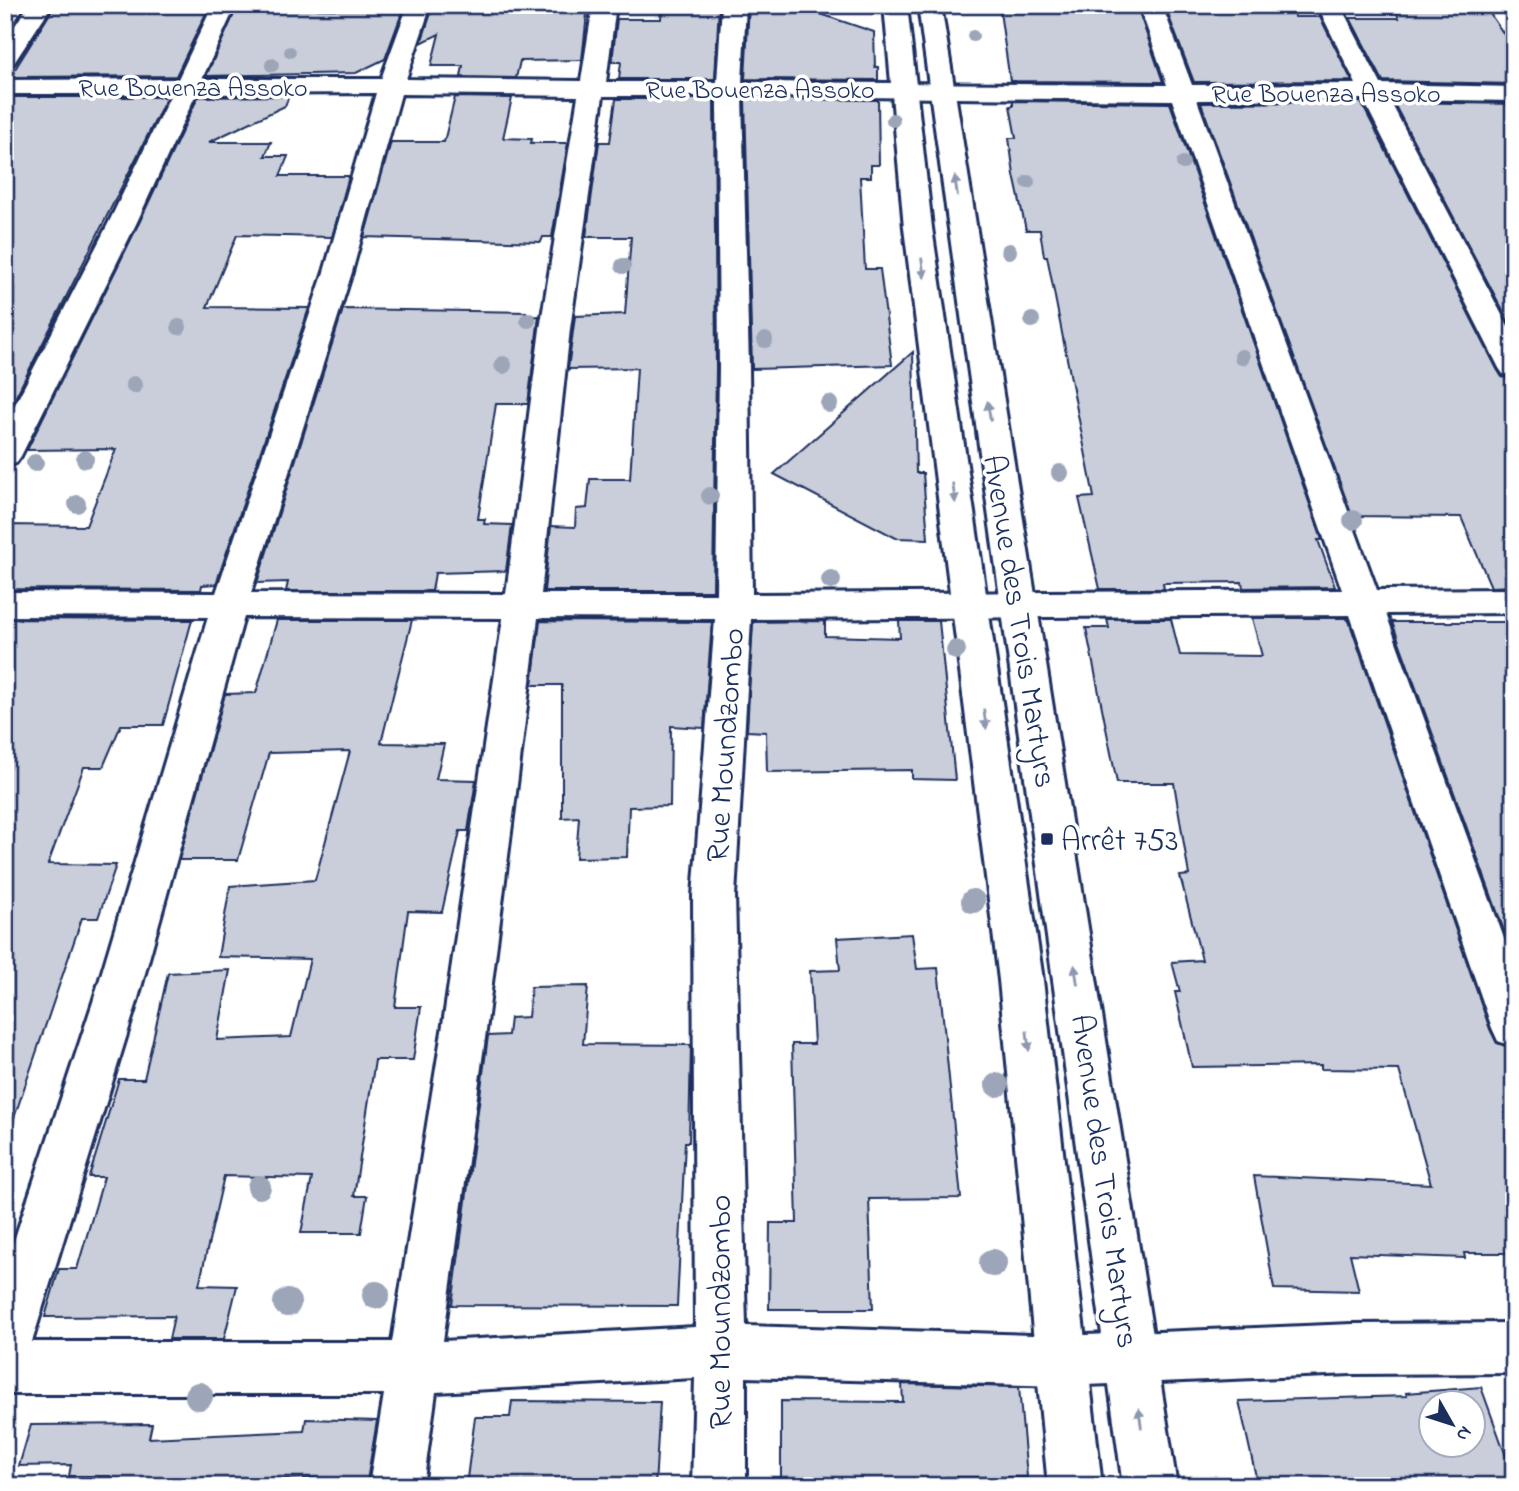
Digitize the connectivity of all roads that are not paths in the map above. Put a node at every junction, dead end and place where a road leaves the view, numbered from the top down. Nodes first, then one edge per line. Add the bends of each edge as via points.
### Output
1 (41, 5) edge
2 (225, 5) edge
3 (420, 5) edge
4 (605, 5) edge
5 (734, 5) edge
6 (895, 5) edge
7 (929, 5) edge
8 (1150, 5) edge
9 (1328, 5) edge
10 (5, 58) edge
11 (391, 86) junction
12 (5, 87) edge
13 (186, 88) junction
14 (594, 89) junction
15 (904, 89) junction
16 (941, 89) junction
17 (729, 90) junction
18 (1371, 91) junction
19 (1181, 93) junction
20 (1514, 94) edge
21 (1514, 368) edge
22 (5, 456) edge
23 (1514, 601) edge
24 (1362, 602) junction
25 (5, 604) edge
26 (969, 604) junction
27 (1018, 605) junction
28 (229, 606) junction
29 (734, 606) junction
30 (522, 607) junction
31 (1514, 1028) edge
32 (5, 1346) edge
33 (1514, 1348) edge
34 (721, 1351) junction
35 (1132, 1357) junction
36 (1062, 1361) junction
37 (5, 1368) edge
38 (414, 1368) junction
39 (396, 1486) edge
40 (719, 1486) edge
41 (1075, 1486) edge
42 (1150, 1486) edge

1 - 10 street
2 - 13 street
3 - 11 street
4 - 14 street
5 - 17 street, Rue Moundzombo
6 - 15 street, Avenue des Trois Martyrs
7 - 16 street, Avenue des Trois Martyrs
8 - 19 street
9 - 18 street
11 - 13 street, Rue Bouenza Assoko
11 - 14 street, Rue Bouenza Assoko
11 - 28 street via 338,272
12 - 13 street, Rue Bouenza Assoko
13 - 22 street
14 - 17 street, Rue Bouenza Assoko
14 - 30 street via 555,329
15 - 16 street, Rue Bouenza Assoko
15 - 17 street, Rue Bouenza Assoko
15 -> 26 street, Avenue des Trois Martyrs via 918,228
16 - 19 street, Rue Bouenza Assoko
27 -> 16 street, Avenue des Trois Martyrs
17 - 29 street, Rue Moundzombo
18 - 19 street, Rue Bouenza Assoko
18 - 20 street, Rue Bouenza Assoko
18 - 21 street
19 - 24 street
23 - 24 street
24 - 27 street
24 - 31 street
25 - 28 street
26 - 27 street
26 - 29 street
26 -> 36 street, Avenue des Trois Martyrs via 1021,980
35 -> 27 street, Avenue des Trois Martyrs
28 - 30 street
28 - 32 street via 115,1002
29 - 30 street
29 - 34 street, Rue Moundzombo via 715,896
30 - 38 street
33 - 35 street
34 - 36 street
34 - 38 street
34 - 40 street, Rue Moundzombo
35 - 36 street
42 -> 35 street, Avenue des Trois Martyrs
36 - 41 street, Avenue des Trois Martyrs
37 - 38 street
38 - 39 street

